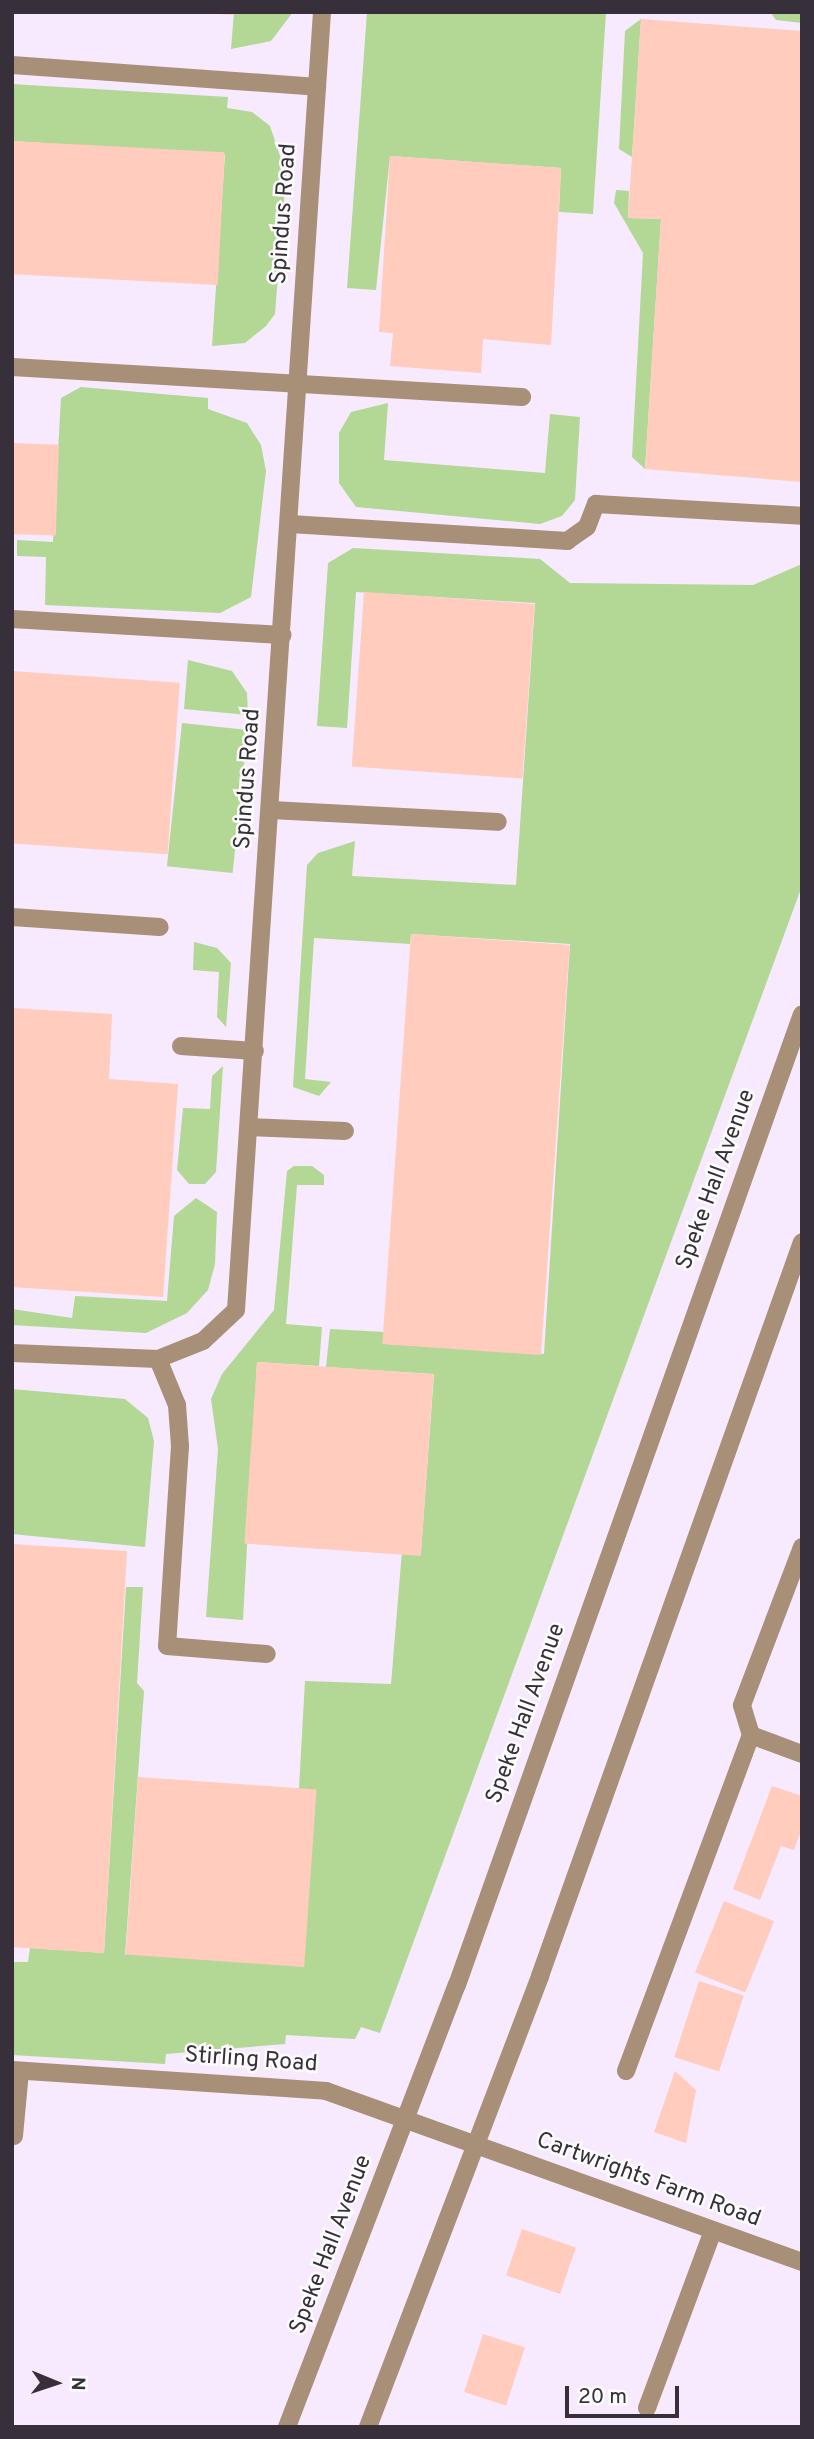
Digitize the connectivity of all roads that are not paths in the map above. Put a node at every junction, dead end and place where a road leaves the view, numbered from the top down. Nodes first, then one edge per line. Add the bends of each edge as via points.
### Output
1 (322, 12) edge
2 (12, 65) edge
3 (317, 86) junction
4 (12, 367) edge
5 (299, 383) junction
6 (523, 397) dead end
7 (802, 516) edge
8 (290, 524) junction
9 (12, 620) edge
10 (283, 635) junction
11 (271, 810) junction
12 (498, 822) dead end
13 (12, 917) edge
14 (160, 927) dead end
15 (802, 1014) edge
16 (181, 1046) dead end
17 (255, 1051) junction
18 (250, 1127) junction
19 (345, 1131) dead end
20 (802, 1242) edge
21 (12, 1353) edge
22 (158, 1359) junction
23 (802, 1547) edge
24 (267, 1654) dead end
25 (751, 1735) junction
26 (802, 1754) edge
27 (16, 2071) edge
28 (626, 2071) dead end
29 (408, 2119) junction
30 (14, 2136) dead end
31 (478, 2145) junction
32 (713, 2231) junction
33 (802, 2262) edge
34 (647, 2407) dead end
35 (287, 2427) edge
36 (368, 2427) edge

1 - 3 street, Spindus Road
2 - 3 street
3 - 5 street, Spindus Road
4 - 5 street
5 - 6 street
5 - 8 street, Spindus Road
7 - 8 street via 596,505 587,527 567,541
8 - 10 street, Spindus Road
9 - 10 street
10 - 11 street, Spindus Road
11 - 12 street
11 - 17 street, Spindus Road
13 - 14 street
15 - 29 street, Speke Hall Avenue
16 - 17 street
17 - 18 street, Spindus Road
18 - 19 street
18 - 22 street, Spindus Road via 236,1310 203,1341
20 - 31 street
21 - 22 street, Spindus Road
22 - 24 street via 177,1405 180,1446 167,1646
23 - 25 street via 742,1705
25 - 26 street
25 - 28 street
27 - 29 street, Stirling Road via 326,2091
27 - 30 street
29 - 31 street, Stirling Road
29 - 35 street, Speke Hall Avenue
31 - 32 street, Cartwrights Farm Road
31 - 36 street
32 - 33 street, Cartwrights Farm Road
32 - 34 street

